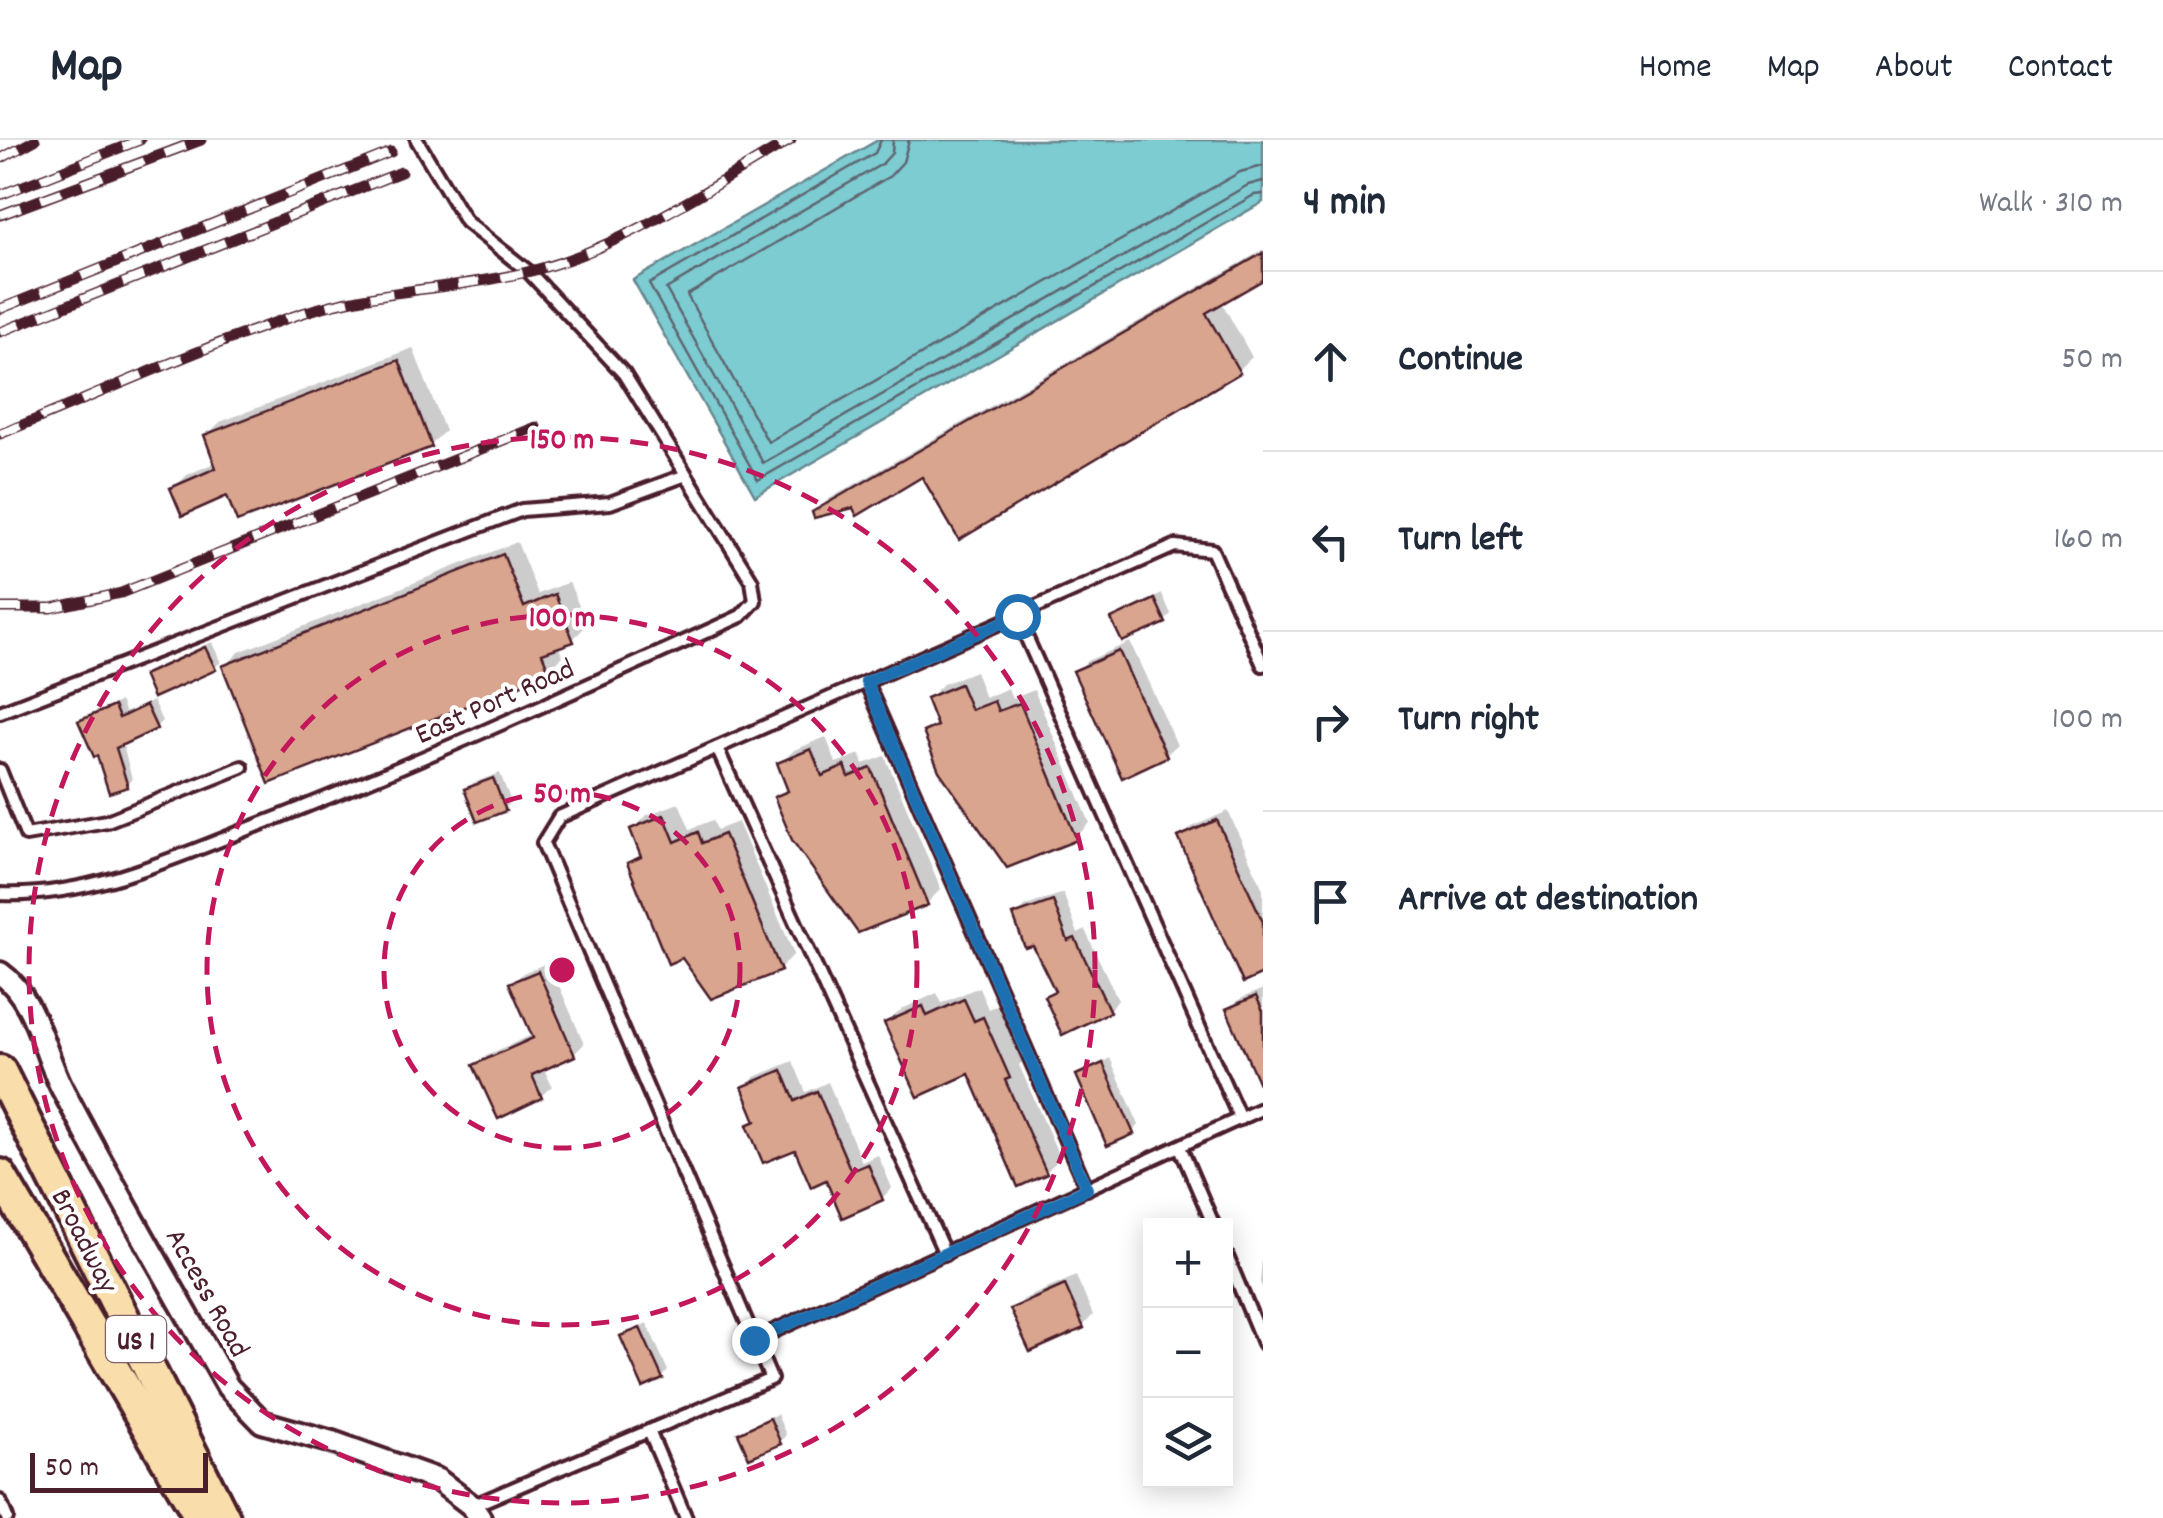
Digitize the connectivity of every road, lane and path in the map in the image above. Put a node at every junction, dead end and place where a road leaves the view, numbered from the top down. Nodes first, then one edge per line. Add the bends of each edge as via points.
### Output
1 (417, 140) edge
2 (686, 474) junction
3 (1017, 616) junction
4 (1263, 665) edge
5 (866, 682) junction
6 (0, 712) edge
7 (717, 748) junction
8 (242, 767) dead end
9 (0, 770) edge
10 (0, 894) edge
11 (0, 973) edge
12 (0, 1071) edge
13 (1263, 1108) edge
14 (1240, 1119) junction
15 (1180, 1146) junction
16 (1, 1177) edge
17 (1087, 1189) junction
18 (1211, 1218) edge
19 (944, 1254) junction
20 (1233, 1271) edge
21 (754, 1340) junction
22 (1263, 1343) edge
23 (650, 1430) junction
24 (0, 1501) edge
25 (476, 1512) edge
26 (7, 1518) edge
27 (200, 1518) edge
28 (224, 1518) edge
29 (686, 1518) edge

1 - 2 lane, East Port Road via 466,222 528,272 624,374
2 - 6 lane via 610,504 522,510
2 - 10 lane, East Port Road via 752,581 755,601 741,616 387,775 136,872 37,896
3 - 4 lane via 1175,546 1212,550
3 - 5 lane
3 - 14 lane
5 - 7 lane
5 - 17 lane
7 - 19 lane
7 - 21 lane via 560,818 543,843
8 - 9 lane via 106,821 26,835
11 - 25 street, Access Road via 30,1008 62,1088 228,1387 262,1422 438,1480
12 - 28 main road, Broadway / US 1
13 - 14 lane
14 - 15 lane
15 - 17 lane
15 - 18 lane
16 - 27 main road, Broadway / US 1
17 - 19 lane
19 - 21 lane
20 - 22 lane
21 - 23 lane via 771,1379
23 - 25 lane
23 - 29 lane
24 - 26 lane

